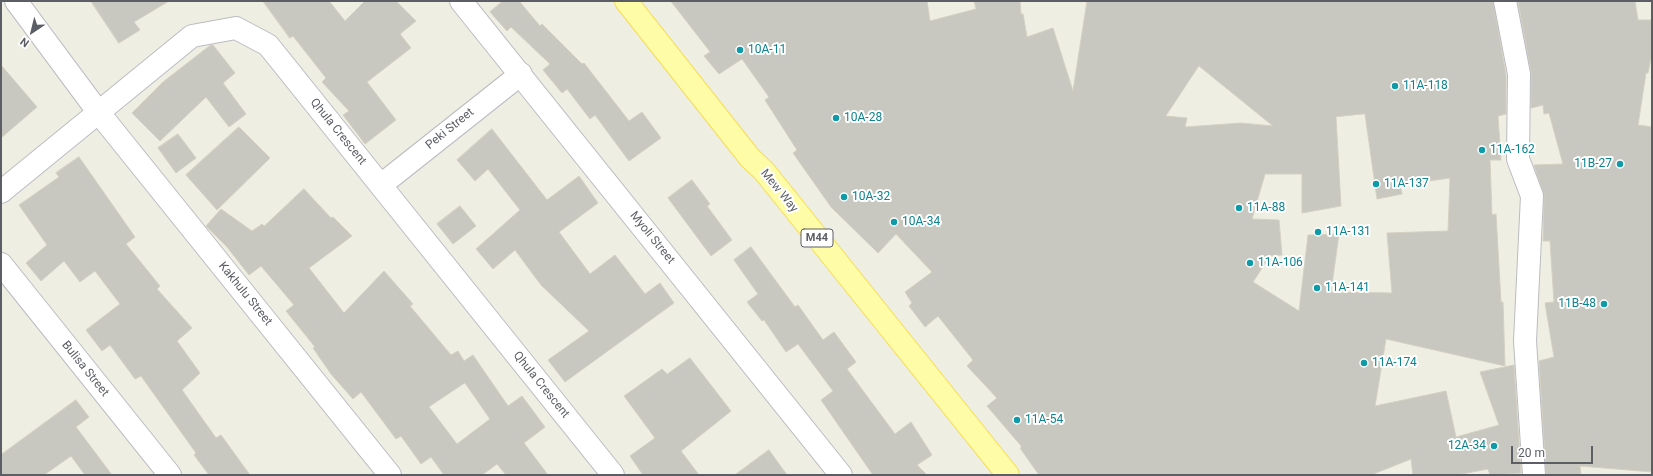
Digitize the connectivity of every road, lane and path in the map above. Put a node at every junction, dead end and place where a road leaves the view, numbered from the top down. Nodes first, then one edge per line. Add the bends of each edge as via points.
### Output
1 (16, 1) edge
2 (462, 1) edge
3 (626, 1) edge
4 (1505, 1) edge
5 (521, 74) junction
6 (99, 113) junction
7 (381, 185) junction
8 (1, 192) edge
9 (1, 264) edge
10 (170, 475) edge
11 (390, 475) edge
12 (613, 475) edge
13 (841, 475) edge
14 (1008, 475) edge
15 (1534, 475) edge

1 - 6 street, Kakhulu Street
2 - 5 street, Myoli Street
3 - 14 main road, Mew Way / M44
4 - 15 street via 1520,88 1518,159 1532,196 1525,341
5 - 7 street, Peki Street
5 - 13 street, Myoli Street
6 - 7 street, Qhula Crescent via 192,36 236,28 268,45
6 - 8 street, Qhula Crescent
6 - 11 street, Kakhulu Street
7 - 12 street, Qhula Crescent
9 - 10 street, Bulisa Street

